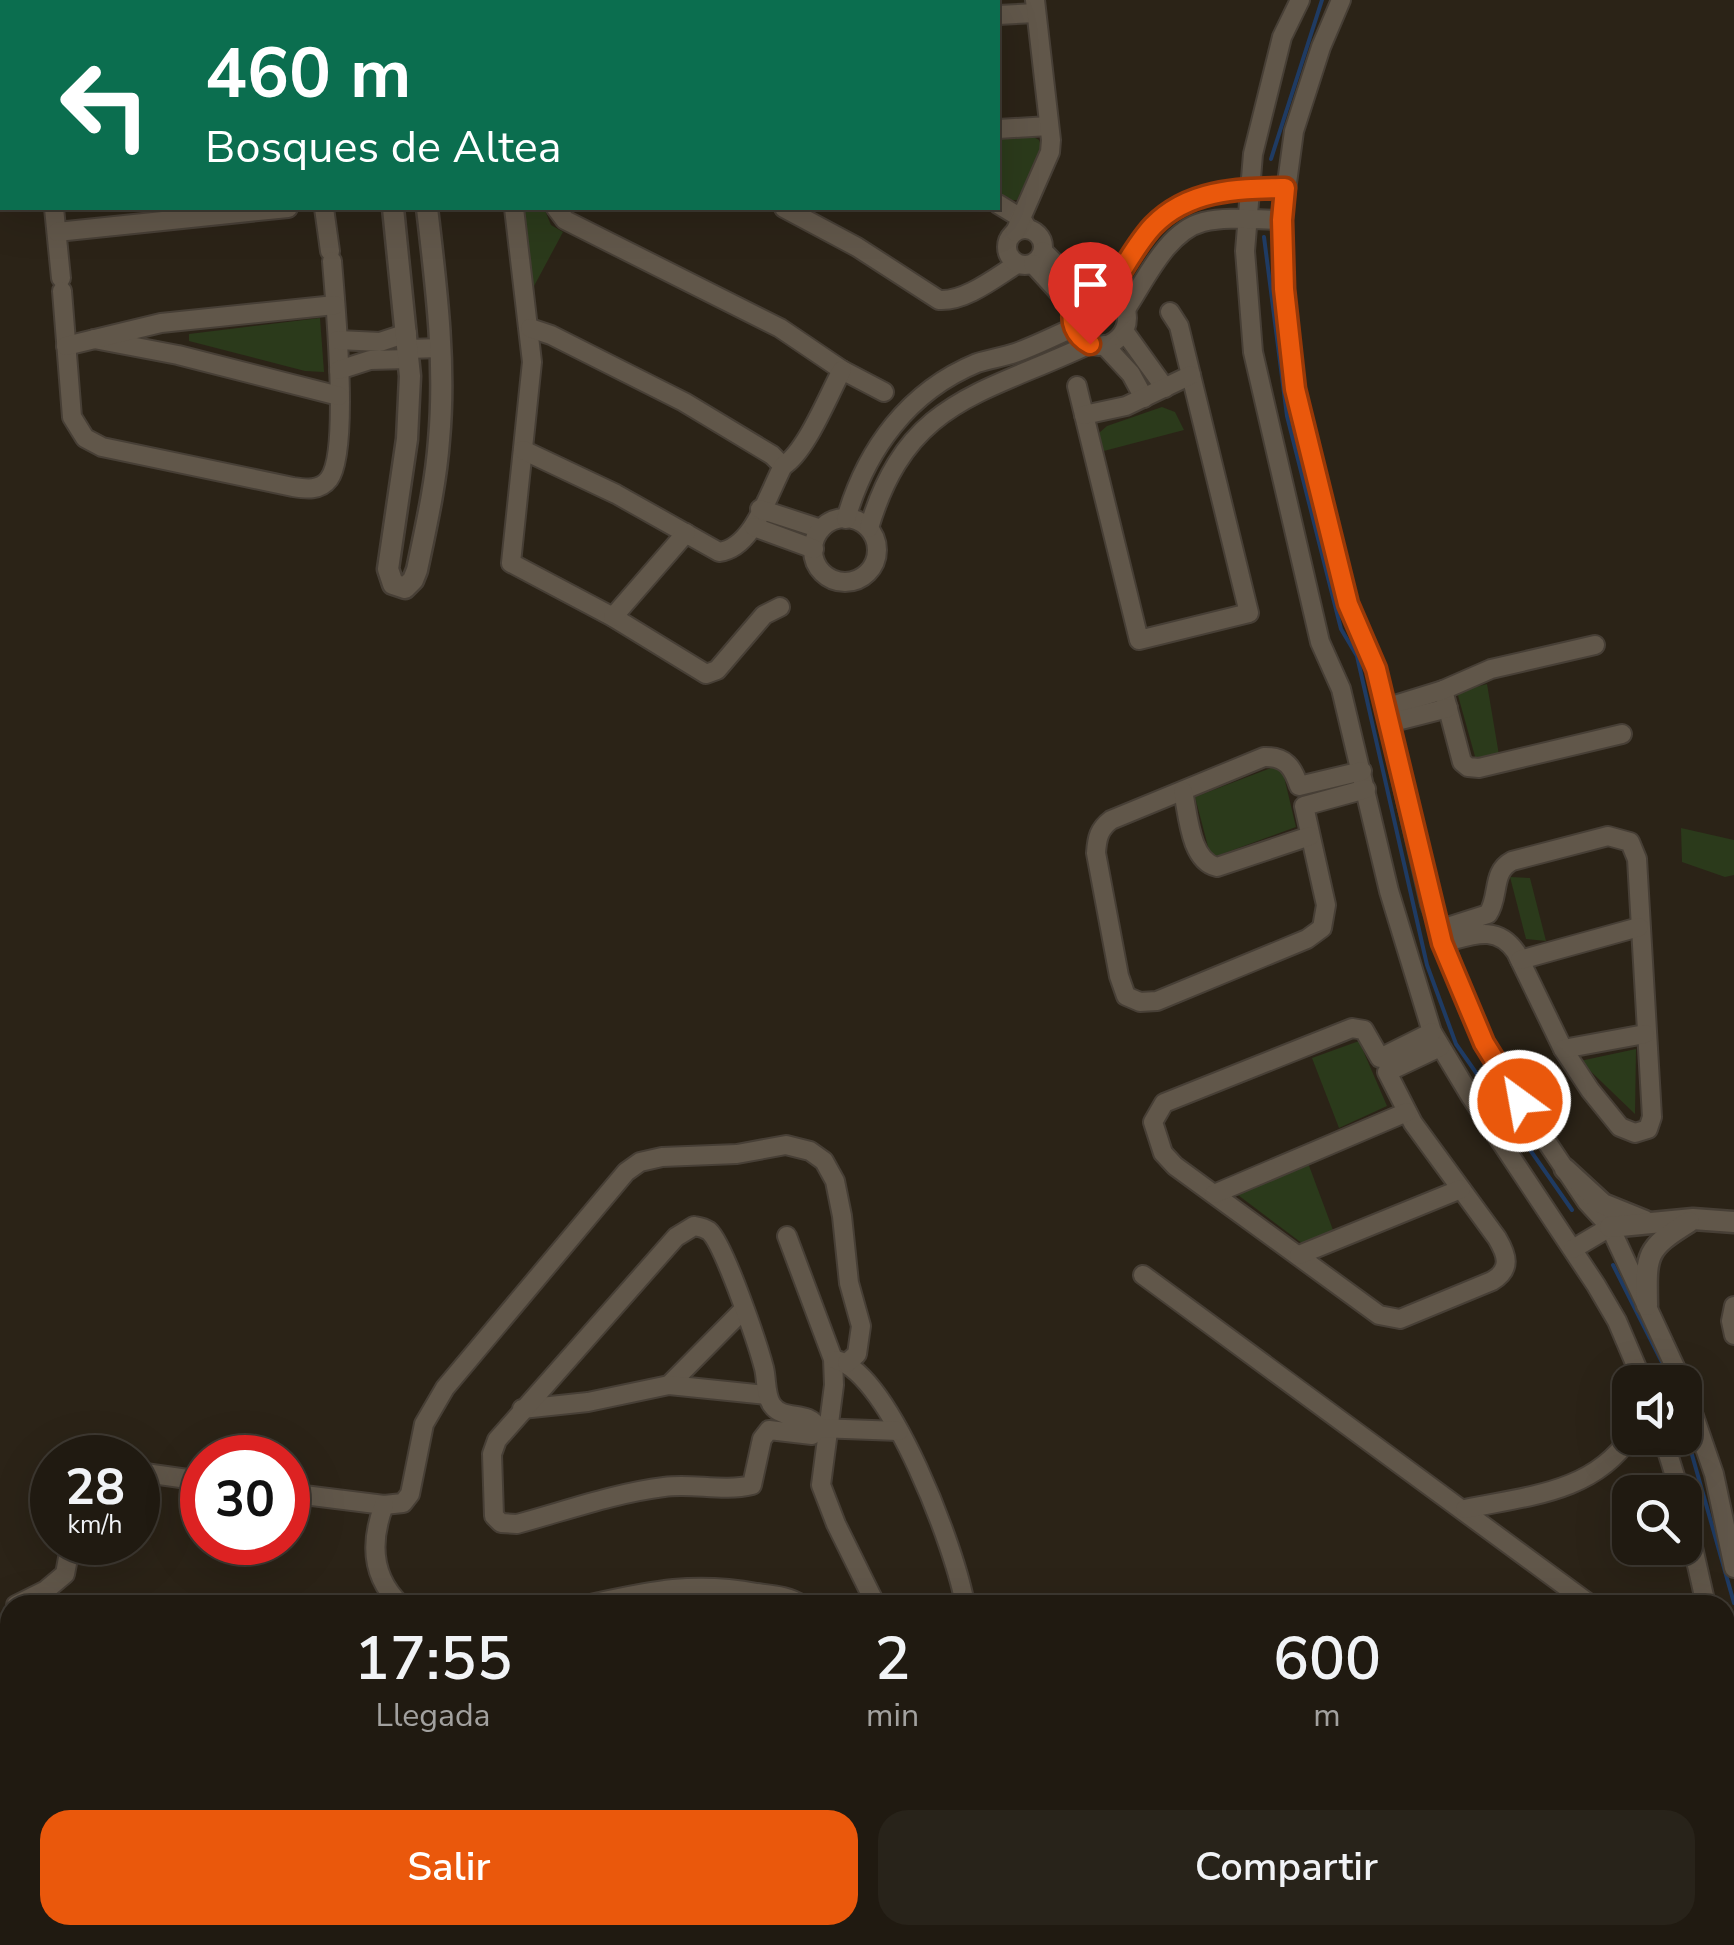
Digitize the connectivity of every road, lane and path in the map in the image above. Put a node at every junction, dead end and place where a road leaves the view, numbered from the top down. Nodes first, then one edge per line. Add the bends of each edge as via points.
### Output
1 (1300, 0) edge
2 (1340, 0) edge
3 (1036, 6) edge
4 (1000, 15) edge
5 (1049, 126) junction
6 (1000, 129) edge
7 (1253, 154) junction
8 (1285, 188) junction
9 (1250, 189) junction
10 (1209, 193) junction
11 (1000, 206) edge
12 (54, 210) edge
13 (324, 210) edge
14 (393, 210) edge
15 (426, 210) edge
16 (514, 210) edge
17 (558, 210) edge
18 (788, 210) edge
19 (226, 211) edge
20 (1168, 214) junction
21 (158, 215) edge
22 (1248, 220) junction
23 (1282, 220) junction
24 (1212, 221) junction
25 (1022, 227) junction
26 (57, 232) junction
27 (1183, 233) junction
28 (1246, 251) junction
29 (1025, 258) junction
30 (1109, 291) junction
31 (1086, 293) junction
32 (336, 305) junction
33 (1126, 309) junction
34 (1170, 312) dead end
35 (1073, 318) junction
36 (181, 321) junction
37 (530, 328) junction
38 (1124, 330) junction
39 (94, 339) junction
40 (338, 340) junction
41 (1097, 345) junction
42 (66, 346) junction
43 (408, 347) junction
44 (440, 348) junction
45 (178, 355) junction
46 (339, 370) junction
47 (842, 370) junction
48 (1192, 375) junction
49 (1076, 386) dead end
50 (1165, 388) junction
51 (884, 392) dead end
52 (339, 396) junction
53 (1144, 398) junction
54 (410, 405) junction
55 (441, 408) junction
56 (1084, 415) junction
57 (524, 450) junction
58 (783, 466) junction
59 (760, 509) junction
60 (846, 519) junction
61 (754, 528) junction
62 (868, 528) junction
63 (822, 529) junction
64 (686, 534) junction
65 (814, 549) junction
66 (780, 607) dead end
67 (613, 617) junction
68 (1596, 645) dead end
69 (1445, 699) junction
70 (1387, 715) junction
71 (1622, 734) dead end
72 (1364, 780) junction
73 (1299, 786) junction
74 (1183, 790) junction
75 (1304, 806) junction
76 (1310, 836) junction
77 (1640, 926) junction
78 (1440, 937) junction
79 (1520, 960) junction
80 (1645, 1034) junction
81 (1436, 1039) junction
82 (1563, 1049) junction
83 (1384, 1065) junction
84 (1406, 1112) junction
85 (1565, 1169) junction
86 (1461, 1189) junction
87 (1214, 1194) junction
88 (1693, 1219) junction
89 (1646, 1222) junction
90 (1734, 1222) edge
91 (1610, 1227) junction
92 (787, 1236) dead end
93 (1574, 1249) junction
94 (1300, 1254) junction
95 (1143, 1274) dead end
96 (1647, 1305) junction
97 (1734, 1306) edge
98 (743, 1310) junction
99 (1734, 1335) edge
100 (840, 1361) junction
101 (1635, 1365) edge
102 (1674, 1365) edge
103 (669, 1385) junction
104 (768, 1395) junction
105 (522, 1409) junction
106 (815, 1427) junction
107 (899, 1431) junction
108 (1702, 1439) edge
109 (1616, 1455) edge
110 (310, 1496) edge
111 (384, 1505) junction
112 (1465, 1509) junction
113 (67, 1565) edge
114 (1697, 1565) edge
115 (1734, 1568) edge
116 (36, 1595) edge
117 (391, 1595) edge
118 (635, 1595) edge
119 (770, 1595) edge
120 (871, 1595) edge
121 (963, 1595) edge
122 (1579, 1595) edge
123 (1704, 1595) edge

1 - 7 street via 1282,37
2 - 8 street via 1294,130
3 - 4 street
3 - 5 street
5 - 6 street
5 - 25 street via 1050,152
7 - 9 street
7 - 10 street
8 - 9 street
8 - 23 street
9 - 10 street
9 - 22 street
10 - 20 street
11 - 25 street
12 - 26 street
13 - 32 street
14 - 43 street
15 - 44 street
16 - 37 street
17 - 47 street via 565,220 780,328
18 - 29 street via 939,300 964,294
19 - 21 street
20 - 27 street
20 - 30 street
21 - 26 street
22 - 23 street
22 - 24 street
22 - 28 street
23 - 70 street via 1295,389 1348,604
24 - 27 street
24 - 28 street via 1239,238
25 - 29 street via 1008,242
25 - 29 street via 1038,235
26 - 42 street
27 - 33 street
28 - 72 street via 1253,352 1270,434 1320,642 1341,689
29 - 31 street
29 - 35 street
30 - 31 street
30 - 33 street
31 - 35 street
32 - 36 street
32 - 40 street
33 - 38 street
34 - 48 street
35 - 41 street
35 - 60 street via 1016,352 941,382 903,413 862,472
36 - 39 street
36 - 45 street
37 - 57 street
37 - 58 street via 684,402
38 - 41 street
38 - 50 street
39 - 42 street
39 - 45 street
40 - 43 street
40 - 46 street
41 - 53 street via 1130,374
41 - 62 street via 955,403 904,449
42 - 52 street via 72,417 93,444 293,487 316,488 332,475
43 - 44 street
43 - 46 street
43 - 54 street
44 - 55 street
45 - 52 street
46 - 52 street
47 - 51 street
47 - 58 street via 792,461
48 - 50 street
48 - 56 street via 1250,613 1139,640
49 - 56 street
50 - 53 street
53 - 56 street
54 - 55 street
54 - 55 street via 388,559 389,578 398,588 410,584 417,570
57 - 64 street
57 - 67 street via 510,564
58 - 59 street
59 - 61 street
59 - 63 street
60 - 62 street
60 - 63 street
61 - 64 street via 738,546 719,552
61 - 65 street
62 - 65 street via 876,558 856,580 826,576
63 - 65 street
64 - 67 street
66 - 67 street via 706,674
68 - 69 street via 1492,669
69 - 70 street
69 - 71 street via 1468,768
70 - 78 street
72 - 73 street
72 - 75 street
72 - 81 street via 1389,891
73 - 74 street via 1287,762 1264,757
73 - 75 street
74 - 76 street via 1198,855 1210,866
74 - 76 street via 1111,820 1099,832 1096,853 1119,976 1133,1000 1157,1001 1322,928 1326,905
75 - 76 street
77 - 78 street via 1634,850 1624,838 1608,836 1504,865 1488,914
77 - 79 street
77 - 80 street
78 - 79 street via 1491,932
78 - 85 street via 1484,1043
79 - 82 street
80 - 82 street
80 - 82 street via 1652,1117 1643,1132 1620,1128
81 - 83 street
81 - 93 street
83 - 84 street
83 - 87 street via 1370,1036 1352,1028 1164,1104 1152,1122 1163,1153
84 - 86 street
84 - 87 street
85 - 89 street via 1604,1204
85 - 91 street
86 - 94 street
86 - 94 street via 1504,1250 1504,1271 1400,1319 1379,1316
87 - 94 street
88 - 89 street
88 - 90 street
88 - 96 street via 1659,1240 1648,1260
89 - 91 street
91 - 93 street
91 - 96 street
92 - 100 street
93 - 101 street
95 - 112 street
96 - 102 street
97 - 99 street
98 - 103 street
98 - 104 street
98 - 105 street via 713,1237 701,1227 687,1228
100 - 106 street
100 - 107 street via 880,1400
100 - 111 street via 857,1354 861,1326 836,1181 824,1160 786,1144 647,1160 626,1172 445,1388 424,1424 410,1494 402,1503
103 - 104 street
103 - 105 street
104 - 106 street via 778,1411
105 - 106 street via 492,1454 493,1510 509,1525 652,1488 752,1485 769,1430
106 - 107 street
106 - 120 street via 825,1501
107 - 121 street via 923,1476
108 - 115 street
109 - 112 street via 1573,1485
110 - 111 street
111 - 117 street via 375,1562
112 - 122 street
113 - 116 street via 65,1574
114 - 123 street
118 - 119 street via 714,1586

